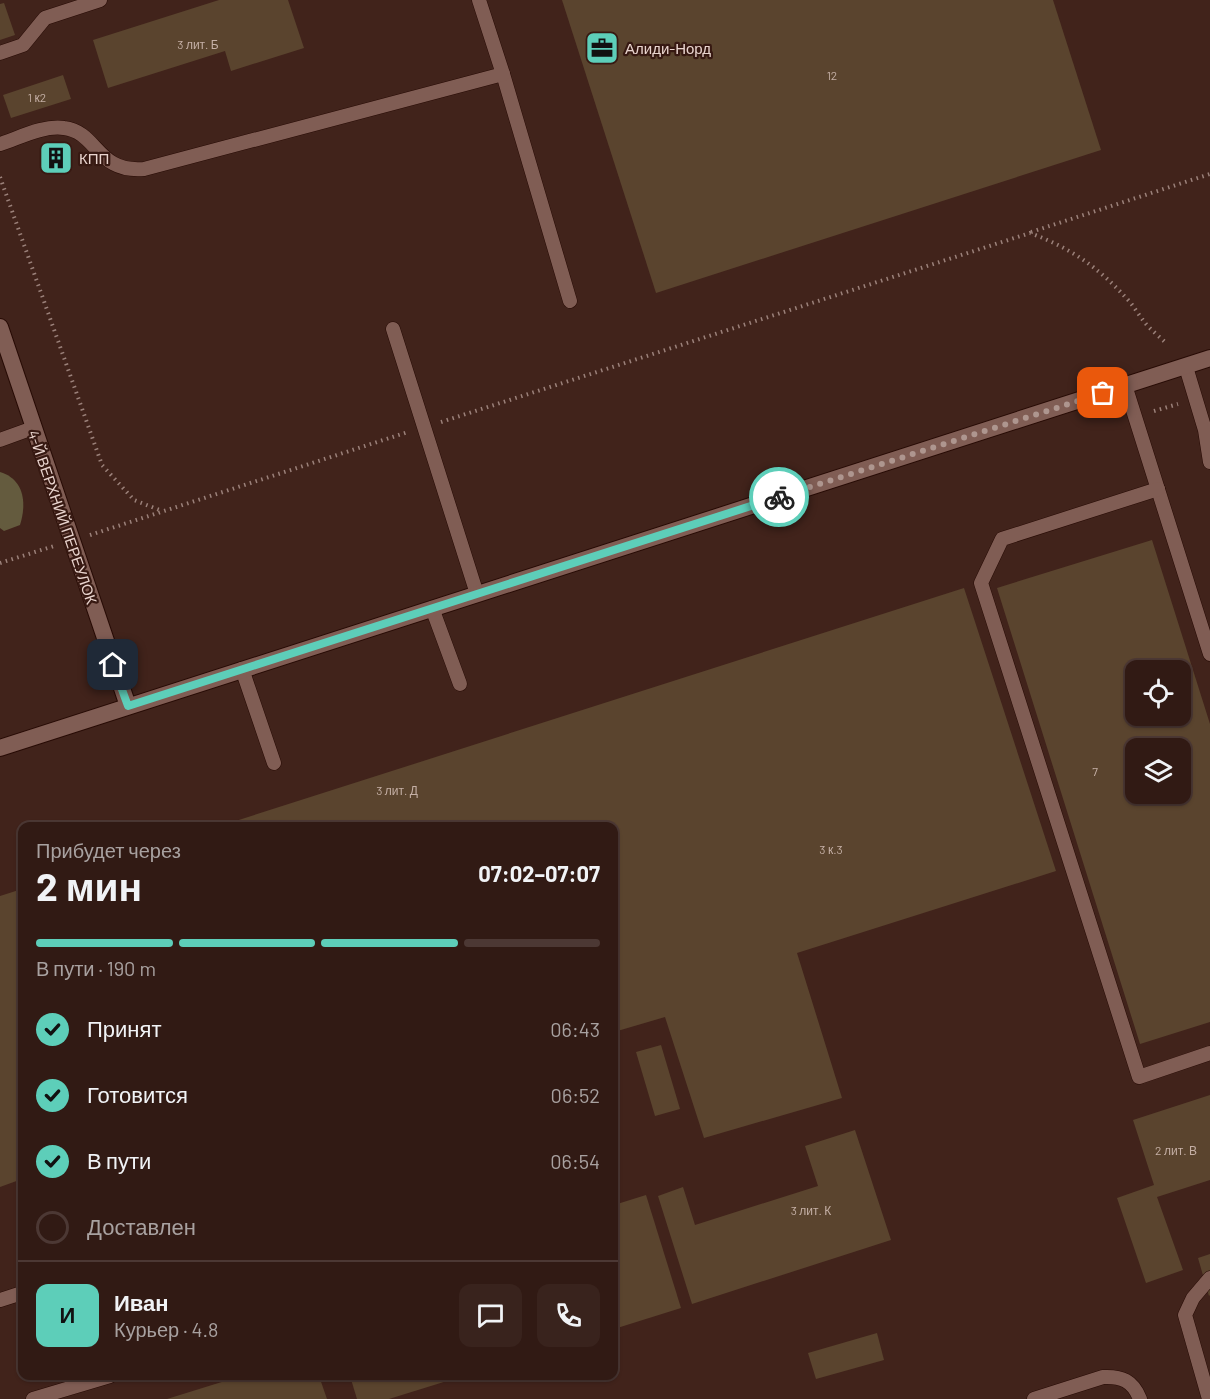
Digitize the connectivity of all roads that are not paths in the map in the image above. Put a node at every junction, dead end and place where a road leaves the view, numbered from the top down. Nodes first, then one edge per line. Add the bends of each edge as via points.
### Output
1 (100, 0) edge
2 (479, 0) edge
3 (0, 53) edge
4 (503, 74) junction
5 (0, 144) edge
6 (570, 301) dead end
7 (0, 327) edge
8 (393, 329) dead end
9 (1210, 358) edge
10 (1186, 367) junction
11 (1125, 386) junction
12 (33, 428) junction
13 (0, 440) edge
14 (1210, 462) edge
15 (1158, 489) junction
16 (477, 594) junction
17 (432, 608) junction
18 (1210, 654) edge
19 (242, 669) junction
20 (460, 684) dead end
21 (128, 706) junction
22 (0, 748) edge
23 (274, 763) dead end
24 (1210, 1053) edge
25 (1210, 1278) edge
26 (18, 1294) edge
27 (0, 1300) edge
28 (97, 1380) edge
29 (33, 1399) edge
30 (1034, 1399) edge
31 (1140, 1399) edge
32 (1209, 1399) edge

1 - 3 lane via 45,18 23,45
2 - 4 lane
4 - 5 lane via 144,169 117,166 66,128 52,128
4 - 6 lane
7 - 12 street, 4-Й ВЕРХНИЙ ПЕРЕУЛОК
8 - 16 lane
9 - 10 street
10 - 11 street
10 - 14 lane
11 - 15 lane
11 - 16 street
12 - 13 lane
12 - 21 street, 4-Й ВЕРХНИЙ ПЕРЕУЛОК
15 - 18 lane
15 - 24 lane via 1002,539 981,583 1139,1077
16 - 17 street
17 - 19 street
17 - 20 lane
19 - 21 street
19 - 23 lane
21 - 22 street
25 - 32 lane via 1185,1315
26 - 27 lane
28 - 29 lane
30 - 31 lane via 1115,1376 1126,1379

